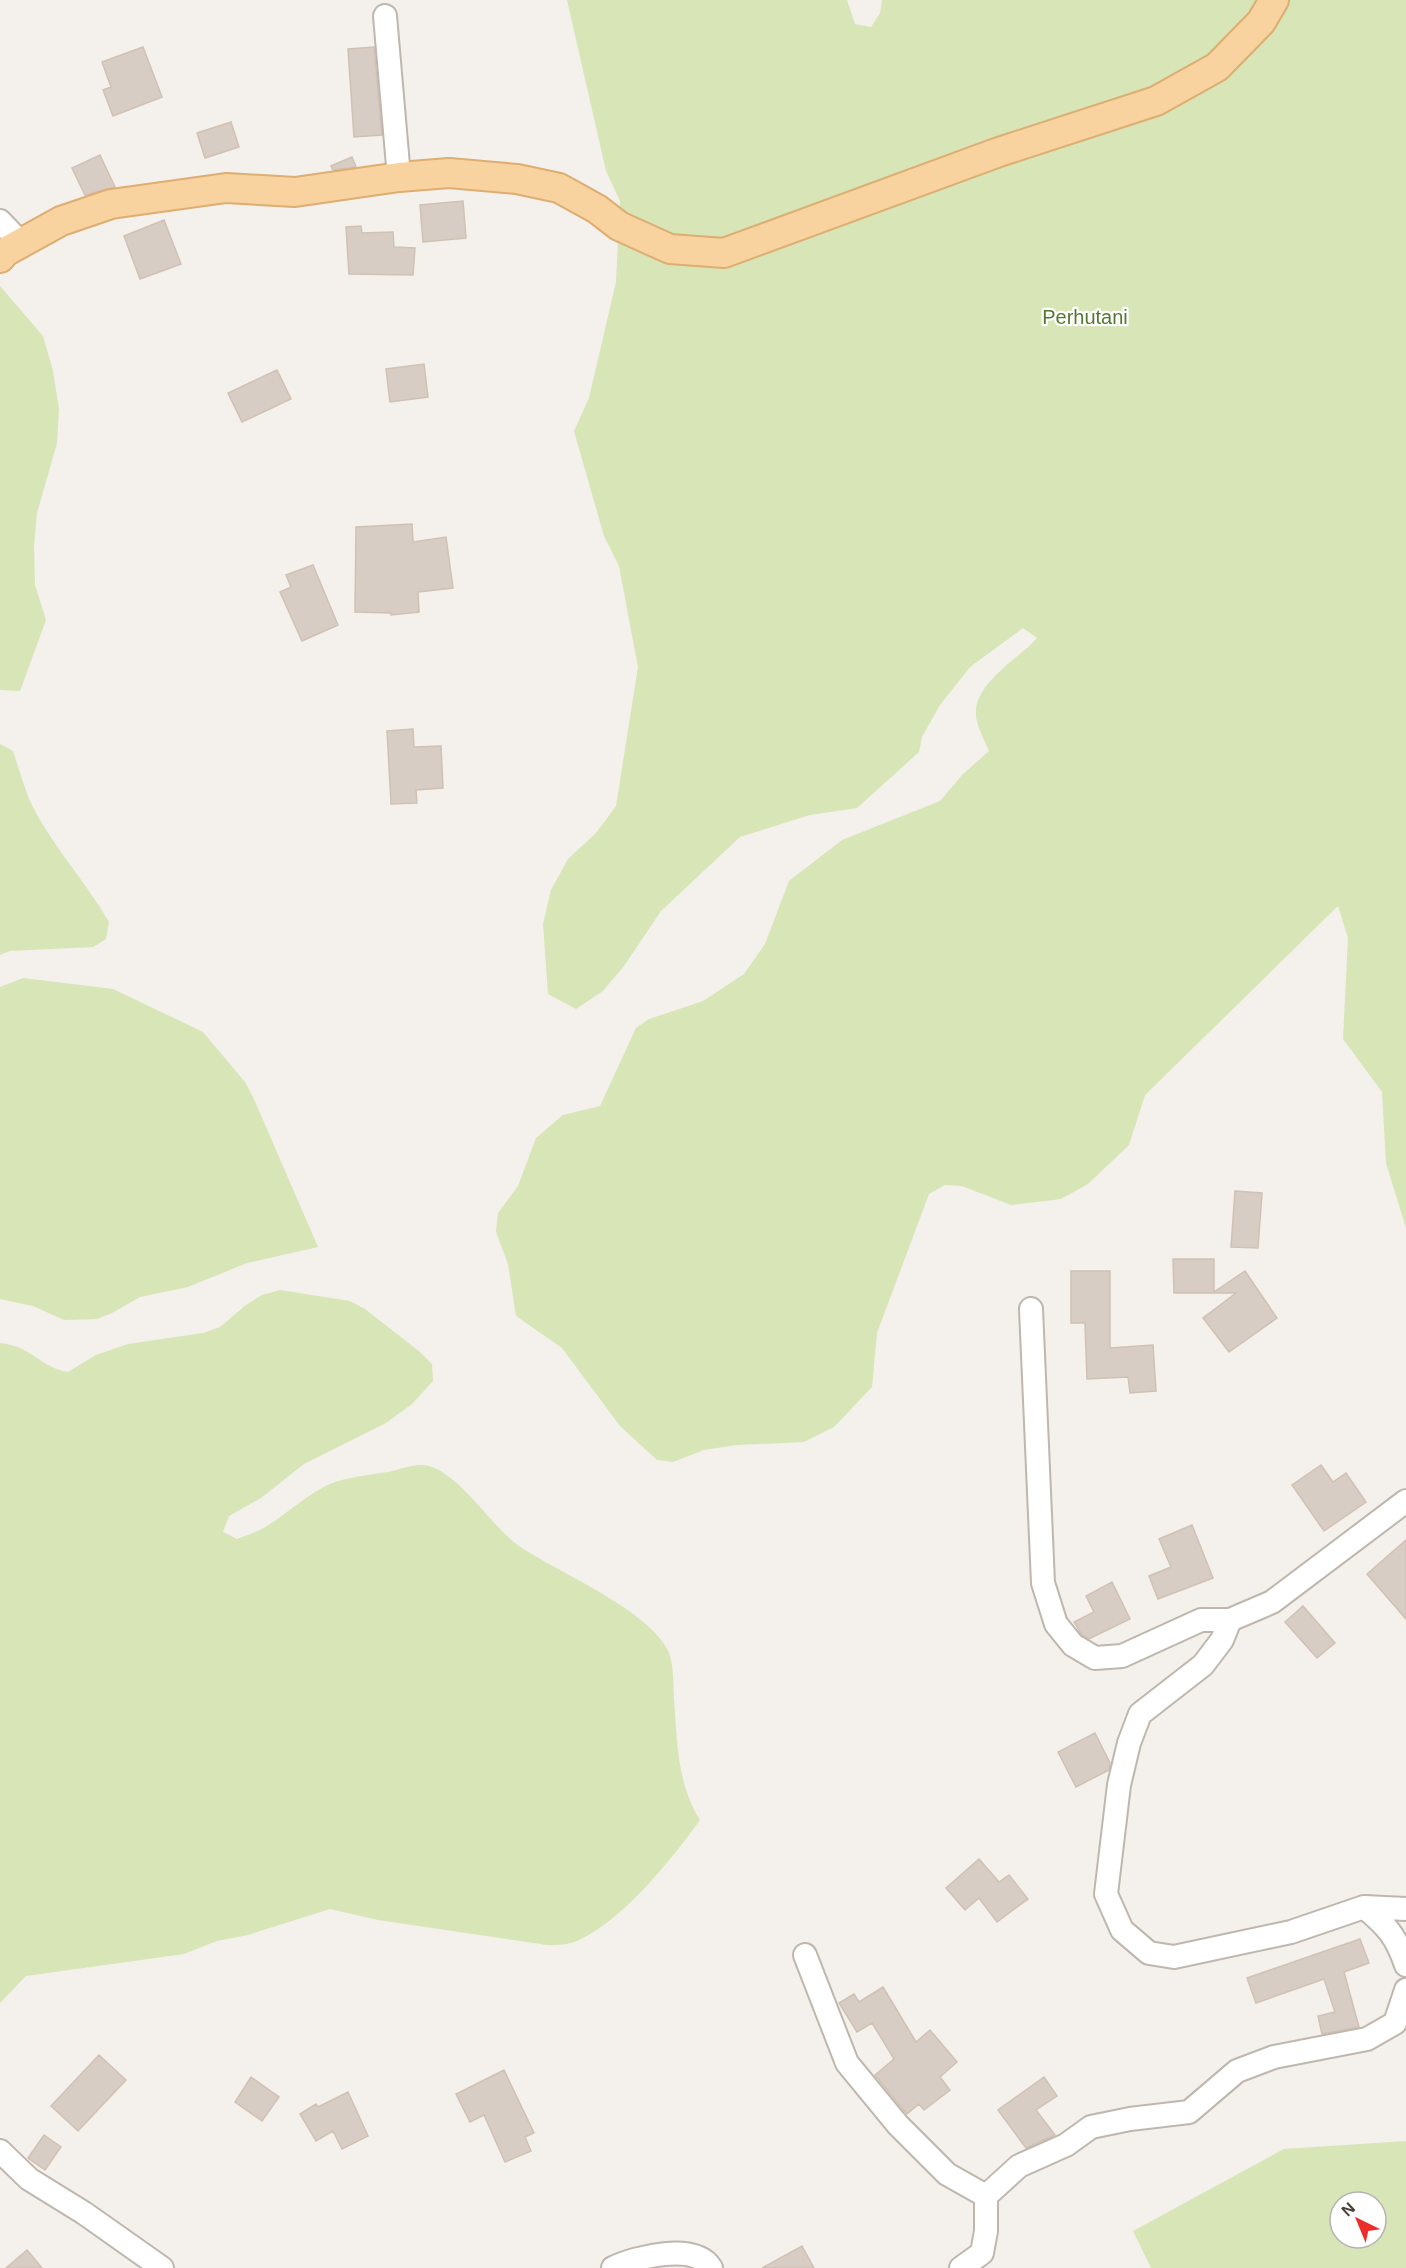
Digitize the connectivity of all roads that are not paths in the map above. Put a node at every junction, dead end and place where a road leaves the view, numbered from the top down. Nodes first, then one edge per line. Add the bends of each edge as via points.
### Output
1 (1274, 0) edge
2 (385, 16) dead end
3 (399, 177) junction
4 (0, 221) edge
5 (7, 250) edge
6 (1031, 1309) dead end
7 (1406, 1501) edge
8 (1230, 1620) junction
9 (1364, 1907) junction
10 (1406, 1908) edge
11 (806, 1955) dead end
12 (1406, 1965) edge
13 (1406, 1990) edge
14 (0, 2151) edge
15 (986, 2196) junction
16 (162, 2268) edge
17 (613, 2268) edge
18 (711, 2268) edge
19 (961, 2268) edge

1 - 3 main road via 1261,22 1217,67 1156,100 999,152 724,253 670,249 619,226 559,189 517,179 449,173
2 - 3 street
3 - 5 main road via 295,192 226,188 111,204 61,221
4 - 5 street
6 - 8 street via 1042,1583 1056,1624 1073,1645 1095,1658 1122,1656 1201,1620
7 - 8 street via 1272,1602
8 - 9 street via 1222,1640 1203,1665 1140,1714 1129,1743 1119,1785 1106,1894 1122,1930 1149,1953 1174,1957 1291,1932
9 - 10 street
9 - 12 street via 1398,1941
11 - 15 street via 847,2062 898,2125 947,2174
13 - 15 street via 1395,2023 1366,2039 1274,2057 1237,2071 1189,2112 1091,2127 1066,2145 1019,2166
14 - 16 street via 29,2179
15 - 19 street via 982,2253
17 - 18 street via 629,2260 672,2253 700,2257

